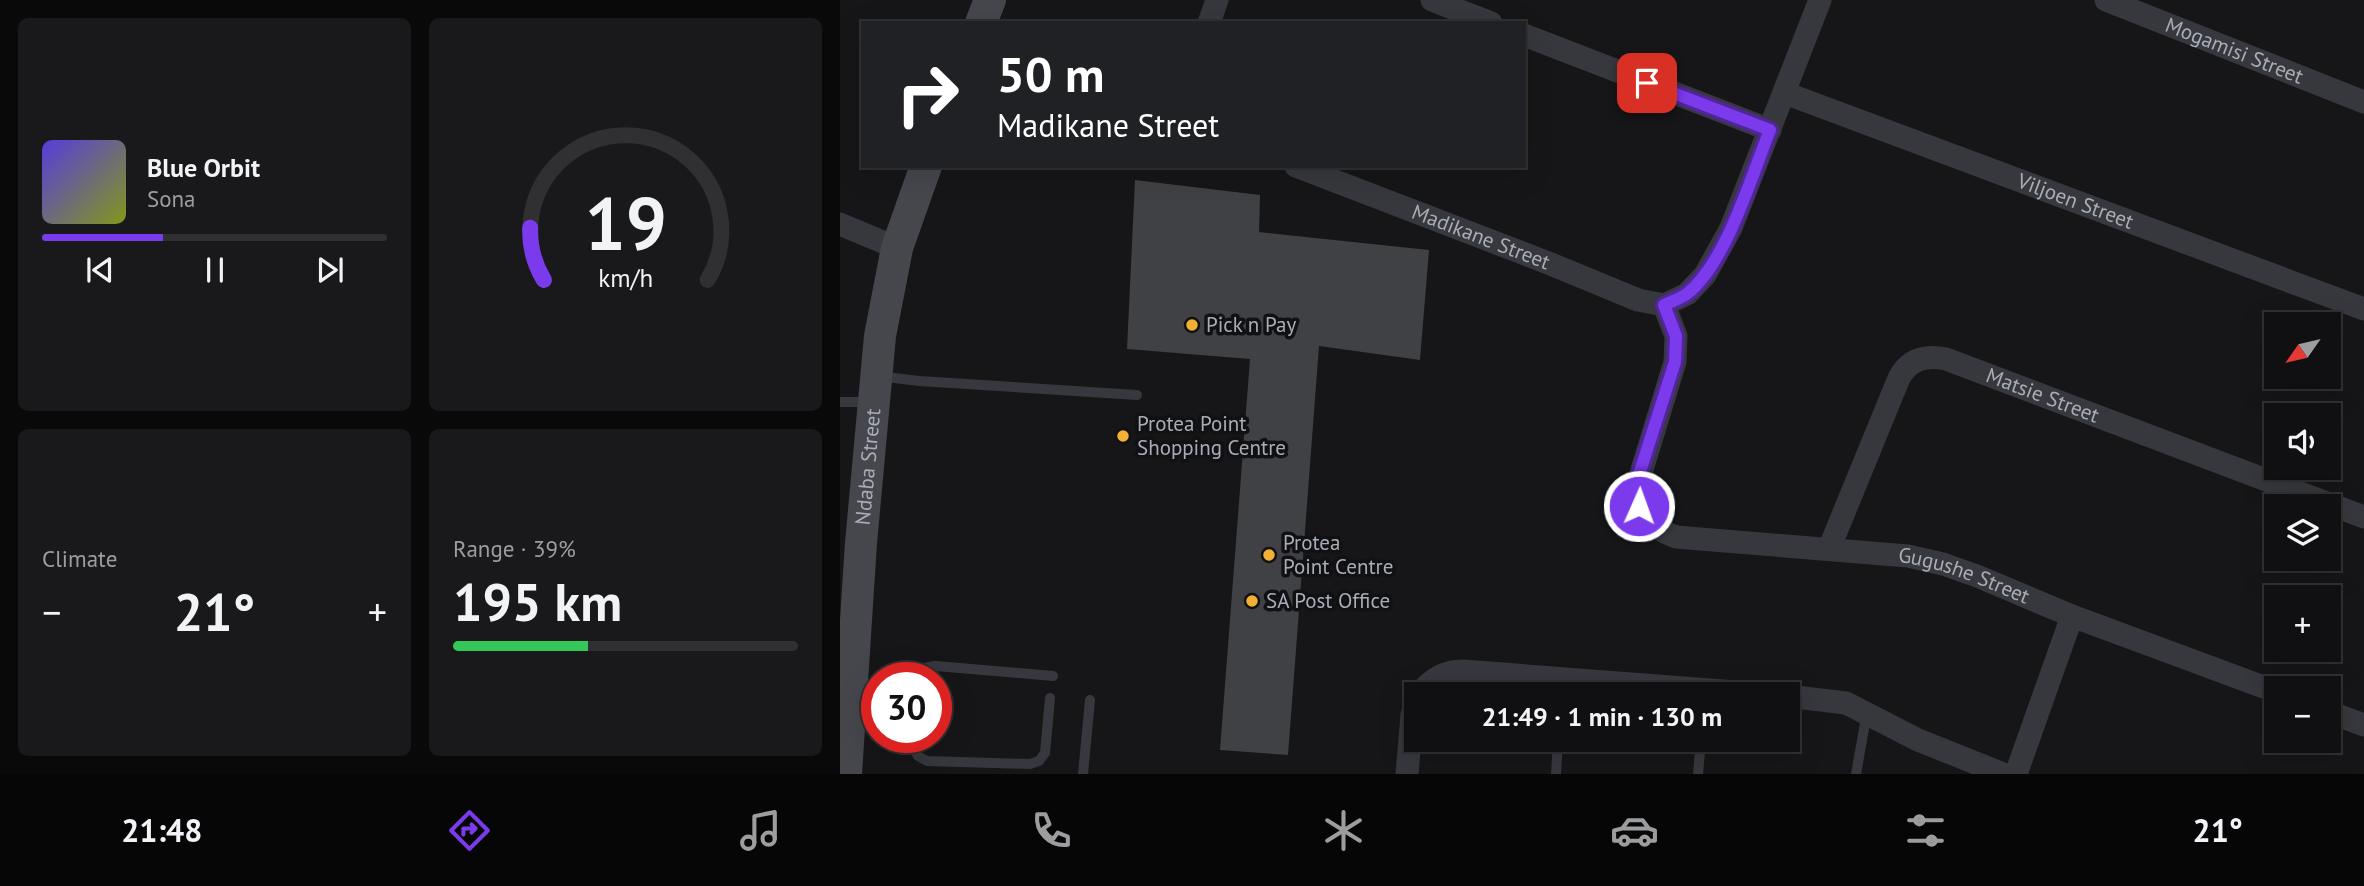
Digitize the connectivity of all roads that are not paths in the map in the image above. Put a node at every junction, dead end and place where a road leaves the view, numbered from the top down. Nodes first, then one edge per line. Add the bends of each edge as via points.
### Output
1 (990, 0) edge
2 (1217, 0) edge
3 (1432, 0) edge
4 (1820, 0) edge
5 (2106, 0) edge
6 (982, 21) edge
7 (1210, 21) edge
8 (1486, 21) edge
9 (1526, 37) edge
10 (1785, 93) junction
11 (2364, 102) edge
12 (1770, 130) junction
13 (925, 168) edge
14 (1301, 168) edge
15 (840, 224) edge
16 (897, 247) junction
17 (1664, 305) junction
18 (2364, 309) edge
19 (875, 389) junction
20 (1137, 395) dead end
21 (840, 402) edge
22 (2364, 517) edge
23 (1829, 549) junction
24 (2072, 616) junction
25 (952, 667) edge
26 (1053, 676) dead end
27 (1431, 682) edge
28 (1562, 682) edge
29 (2264, 687) edge
30 (1800, 697) edge
31 (1051, 698) dead end
32 (1090, 700) dead end
33 (1867, 712) junction
34 (2341, 716) edge
35 (2364, 725) edge
36 (1409, 752) edge
37 (1557, 752) edge
38 (1700, 752) edge
39 (916, 753) edge
40 (846, 774) edge
41 (1083, 774) edge
42 (1407, 774) edge
43 (1556, 774) edge
44 (1698, 774) edge
45 (1856, 774) edge
46 (2003, 774) edge
47 (2016, 774) edge

1 - 6 street
2 - 7 street
3 - 8 street
4 - 10 street
5 - 11 street, Mogamisi Street
9 - 12 street
10 - 12 street
10 - 18 street, Viljoen Street
12 - 17 street via 1731,228 1705,275 1687,294
13 - 16 street, Ndaba Street
14 - 17 street, Madikane Street via 1638,300
15 - 16 street
16 - 19 street, Ndaba Street
17 - 23 street, Gugushe Street via 1676,336 1675,362 1638,478 1636,495 1643,514 1654,527 1676,537
19 - 20 lane via 919,381
19 - 21 lane
19 - 40 street, Ndaba Street
22 - 23 street, Matsie Street via 1946,359 1930,357 1910,363 1899,378
23 - 24 street, Gugushe Street via 1943,564
24 - 29 street, Gugushe Street
24 - 47 street
25 - 26 lane
27 - 28 street via 1455,671
30 - 33 street via 1833,700
31 - 39 lane via 1045,753 1039,761 927,761
32 - 41 lane
33 - 45 lane
33 - 46 street via 1918,740
34 - 35 street
36 - 42 street
37 - 43 lane
38 - 44 lane

